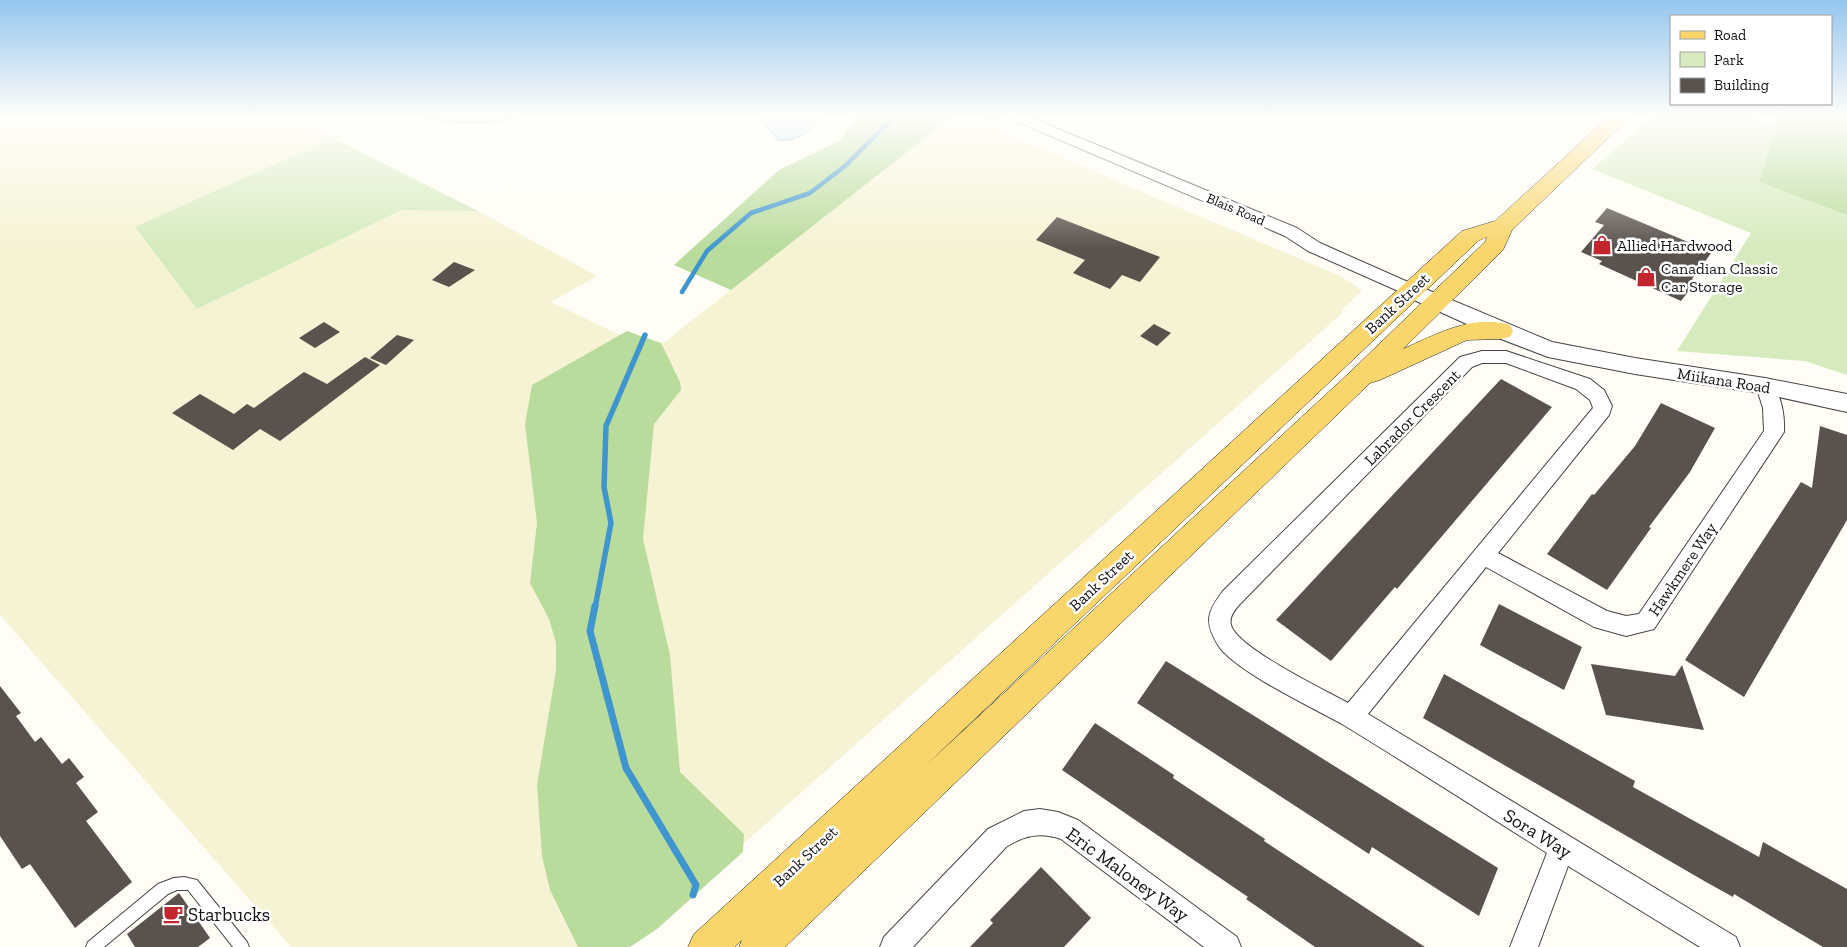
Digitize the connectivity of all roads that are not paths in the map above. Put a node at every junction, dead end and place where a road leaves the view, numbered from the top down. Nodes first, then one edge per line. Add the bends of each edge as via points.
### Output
1 (1121, 160) edge
2 (1574, 160) edge
3 (1428, 291) junction
4 (1501, 331) junction
5 (1600, 359) junction
6 (1356, 381) junction
7 (1765, 386) junction
8 (1847, 403) edge
9 (1484, 556) junction
10 (1351, 718) junction
11 (1562, 848) junction
12 (93, 947) edge
13 (242, 947) edge
14 (708, 947) edge
15 (758, 947) edge
16 (894, 947) edge
17 (1226, 947) edge
18 (1524, 947) edge
19 (1726, 947) edge

1 - 3 street, Blais Road via 1291,232 1314,247
2 - 3 main road, Bank Street via 1502,227 1495,245
3 - 4 street, Miikana Road
3 - 5 street, Miikana Road
3 - 6 main road, Bank Street
3 - 14 main road, Bank Street
4 - 5 street, Miikana Road via 1548,349
4 - 6 main road via 1464,332
5 - 7 street, Miikana Road
6 - 15 main road, Bank Street
7 - 8 street, Miikana Road
7 - 9 street, Hawkmere Way via 1772,402 1774,432 1646,622 1626,626 1602,620
9 - 10 street, Labrador Crescent
9 - 10 street, Labrador Crescent via 1603,406 1597,395 1583,384 1506,357 1482,357 1466,362 1231,598 1222,611 1219,625 1227,640 1245,657
10 - 11 street, Sora Way
11 - 18 street
11 - 19 street, Sora Way
12 - 13 lane via 163,890 184,882 192,885
16 - 17 street, Eric Maloney Way via 997,838 1027,822 1048,821 1069,828

